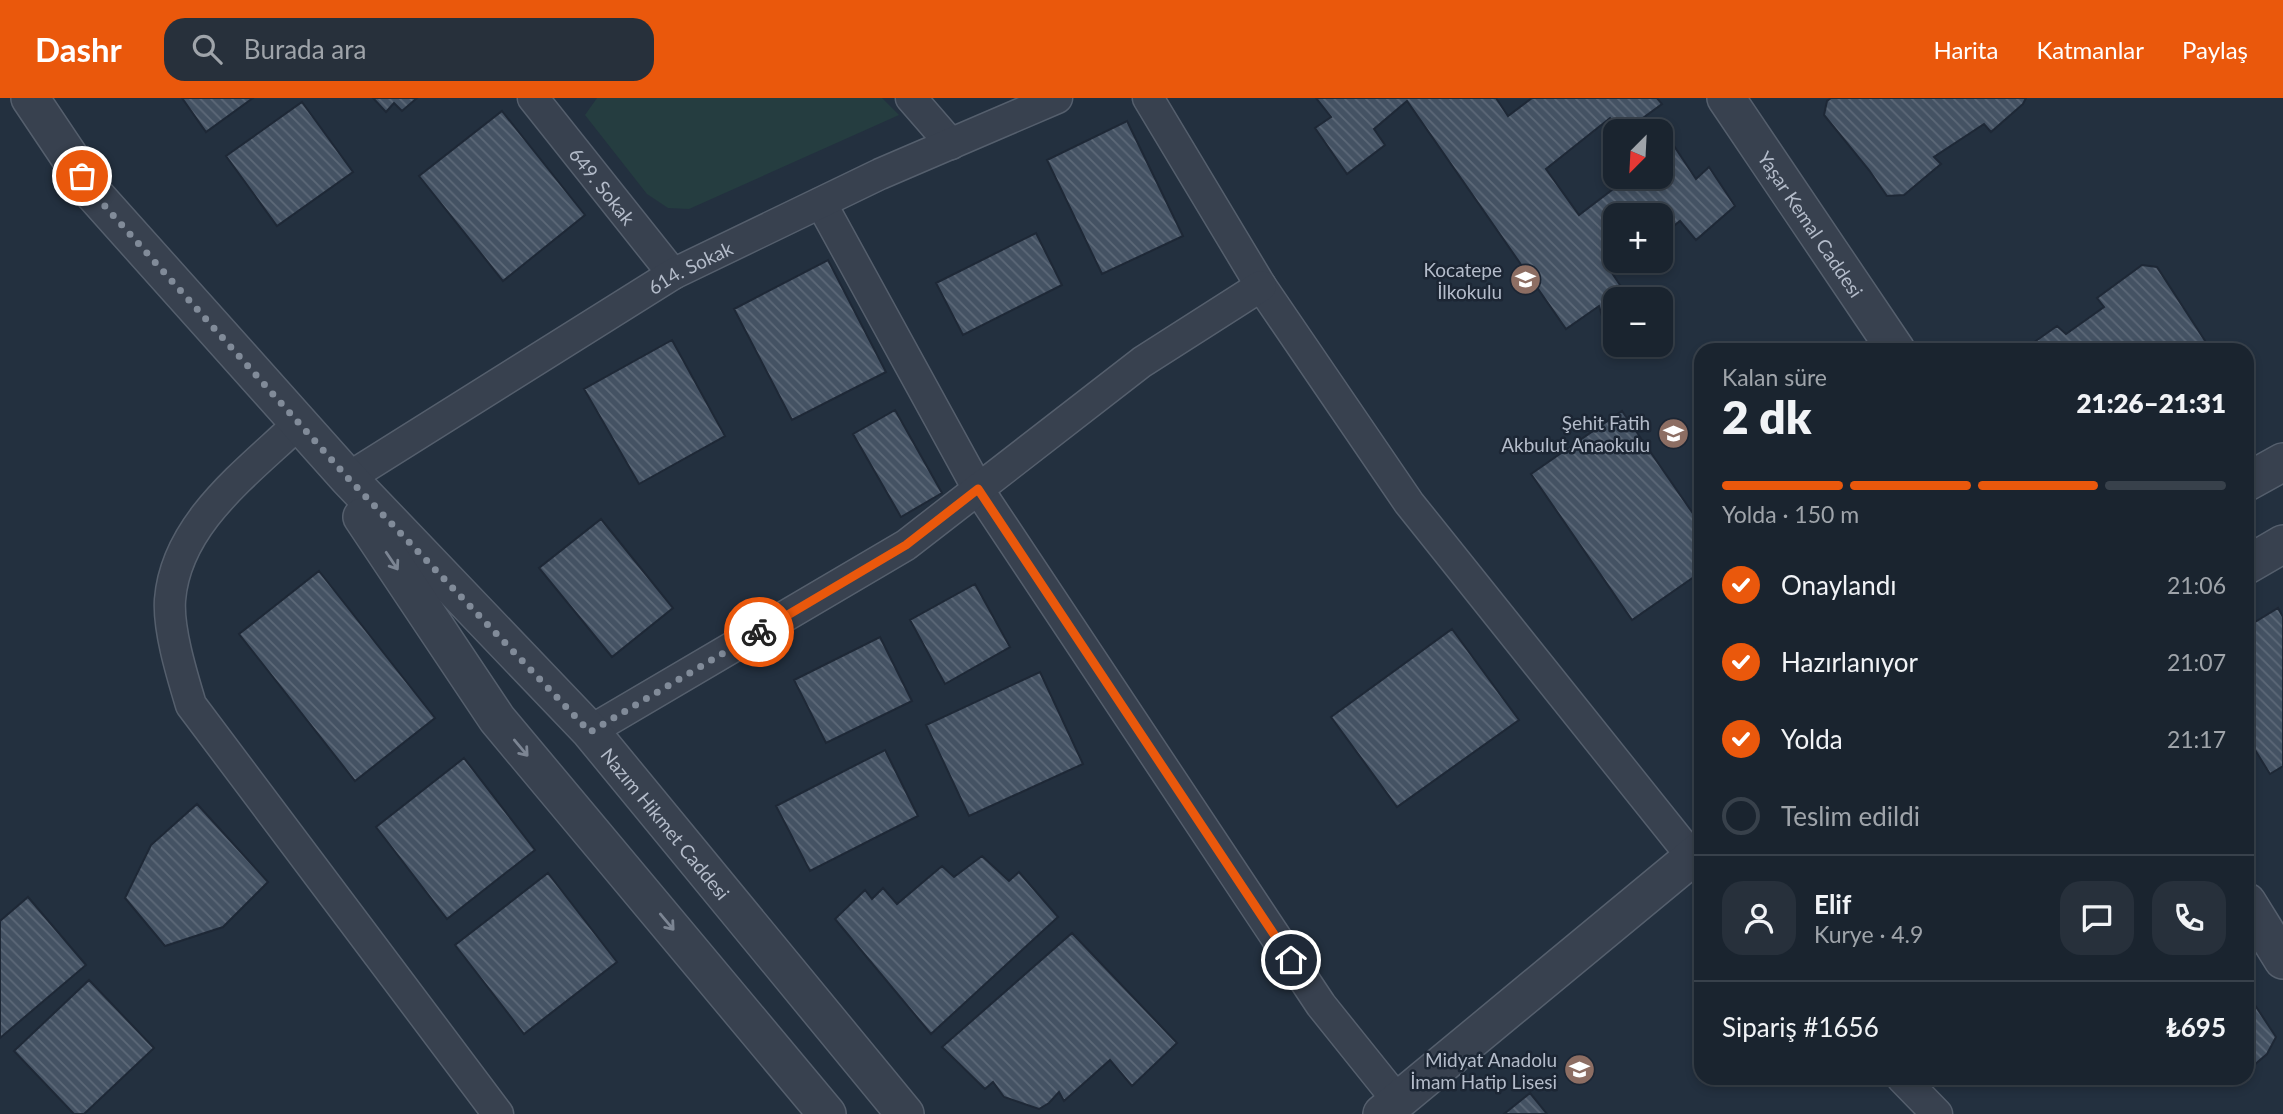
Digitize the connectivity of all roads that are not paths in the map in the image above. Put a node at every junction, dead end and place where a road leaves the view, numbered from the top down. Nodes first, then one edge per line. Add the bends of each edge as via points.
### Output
1 (30, 98) edge
2 (533, 98) edge
3 (911, 98) edge
4 (1057, 98) edge
5 (1147, 98) edge
6 (1726, 98) edge
7 (951, 144) junction
8 (821, 203) junction
9 (673, 274) junction
10 (1261, 286) junction
11 (1891, 343) edge
12 (299, 423) junction
13 (2283, 462) edge
14 (348, 478) junction
15 (2254, 478) edge
16 (978, 489) junction
17 (2283, 544) edge
18 (2254, 561) edge
19 (590, 732) junction
20 (1694, 854) edge
21 (1694, 860) edge
22 (2254, 913) edge
23 (2283, 960) edge
24 (1909, 1085) edge
25 (1390, 1107) edge
26 (498, 1114) edge
27 (827, 1114) edge
28 (905, 1114) edge
29 (1937, 1114) edge

1 - 12 street, Nazım Hikmet Caddesi via 95,195
2 - 9 street, 649. Sokak
3 - 7 street
4 - 7 street, 614. Sokak
5 - 10 street
6 - 11 street, Yaşar Kemal Caddesi
7 - 8 street, 614. Sokak
8 - 9 street, 614. Sokak
8 - 16 street
9 - 14 street, 614. Sokak
10 - 16 street via 1142,362
10 - 20 street via 1409,503
12 - 14 street, Nazım Hikmet Caddesi
12 - 26 street via 213,505 177,561 170,602 177,660 191,705
12 -> 27 street via 498,719
13 - 15 street
14 - 19 street, Nazım Hikmet Caddesi
16 - 19 street via 906,545
16 - 25 street
17 - 18 street
19 - 28 street, Nazım Hikmet Caddesi
21 - 25 street
22 - 23 street
24 - 29 street

